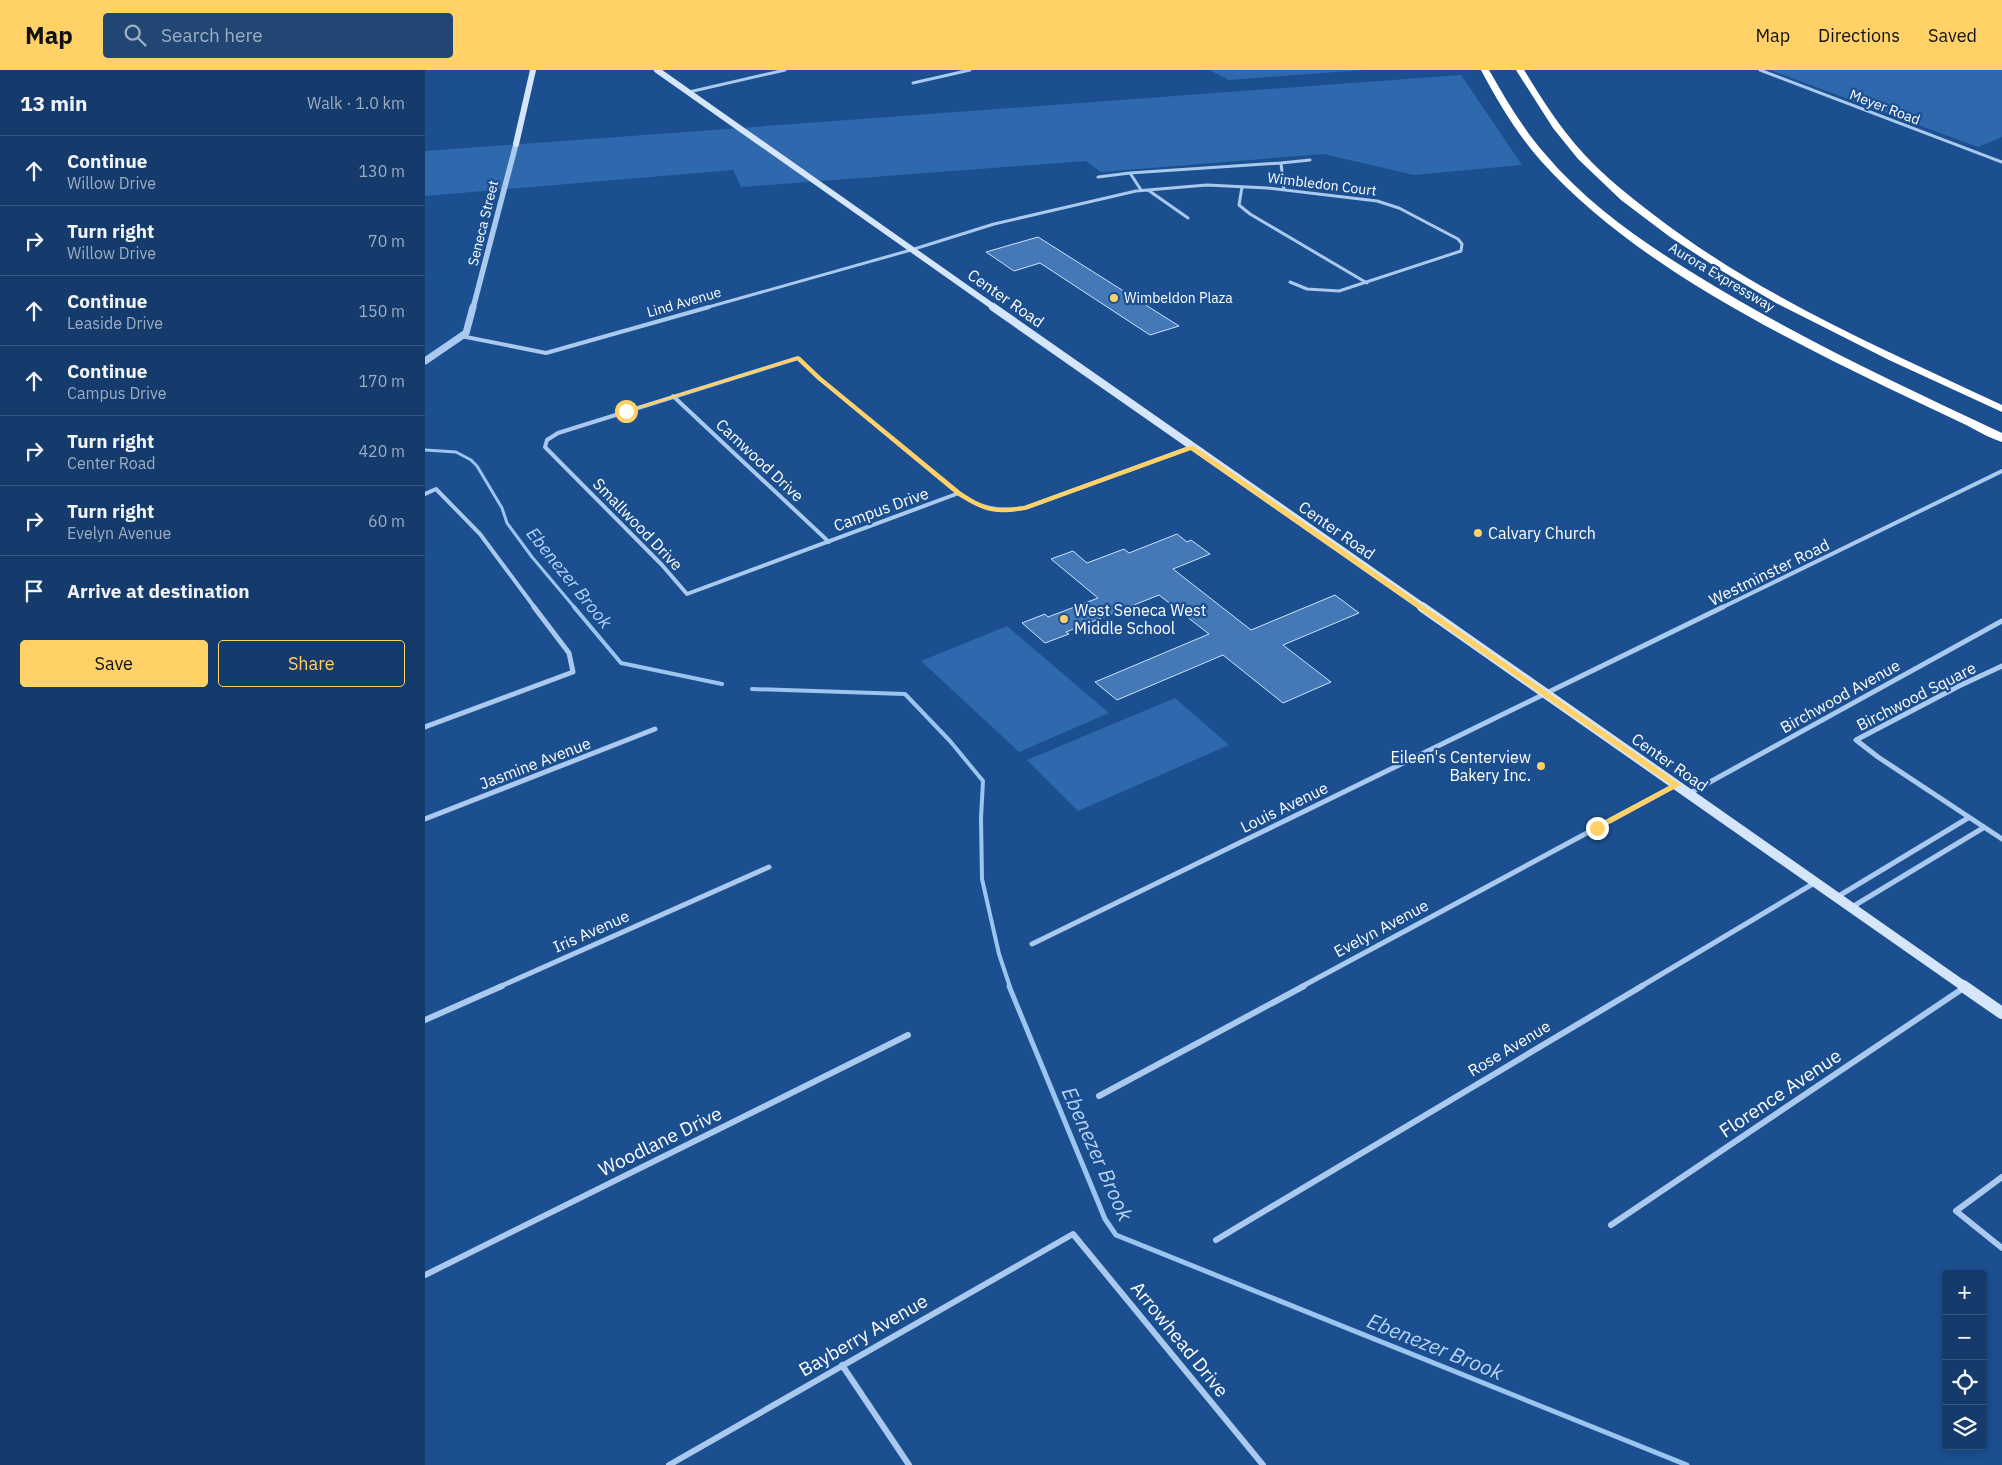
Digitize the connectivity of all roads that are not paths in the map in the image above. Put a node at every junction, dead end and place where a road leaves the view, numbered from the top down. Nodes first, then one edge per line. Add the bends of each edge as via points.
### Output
1 (533, 70) edge
2 (657, 70) edge
3 (785, 70) edge
4 (970, 70) edge
5 (1485, 70) edge
6 (1520, 70) edge
7 (1760, 70) edge
8 (913, 83) dead end
9 (689, 92) junction
10 (516, 144) joint
11 (1310, 160) dead end
12 (2002, 162) edge
13 (1281, 163) junction
14 (1130, 173) junction
15 (1097, 177) dead end
16 (1242, 186) junction
17 (1141, 190) junction
18 (1148, 190) junction
19 (1284, 190) junction
20 (1188, 218) dead end
21 (911, 250) junction
22 (1290, 282) dead end
23 (1367, 283) junction
24 (461, 336) junction
25 (425, 361) edge
26 (673, 396) junction
27 (2002, 409) edge
28 (2002, 438) edge
29 (1192, 447) junction
30 (2002, 471) edge
31 (425, 494) edge
32 (959, 494) junction
33 (829, 542) junction
34 (747, 572) joint
35 (2002, 621) edge
36 (2002, 666) edge
37 (1547, 694) junction
38 (425, 727) edge
39 (655, 729) dead end
40 (1677, 785) junction
41 (1689, 794) junction
42 (1968, 818) junction
43 (425, 820) edge
44 (1983, 828) junction
45 (2002, 839) edge
46 (769, 867) dead end
47 (1816, 882) junction
48 (1837, 897) junction
49 (1851, 908) junction
50 (1032, 944) dead end
51 (1965, 987) junction
52 (2002, 1013) edge
53 (425, 1020) edge
54 (908, 1035) dead end
55 (1099, 1096) dead end
56 (2002, 1177) edge
57 (1611, 1225) dead end
58 (1073, 1234) joint
59 (1216, 1240) dead end
60 (2002, 1248) edge
61 (425, 1275) edge
62 (842, 1365) junction
63 (669, 1465) edge
64 (909, 1465) edge
65 (1263, 1465) edge

1 - 10 main road, Seneca Street
2 - 9 main road, Center Road
3 - 9 street
4 - 8 street
5 - 28 highway, Aurora Expressway via 1508,110 1562,178 1608,219 1659,257 1792,336
6 - 27 highway, Aurora Expressway via 1546,112 1581,156 1673,233 1758,288 1810,316
7 - 12 street, Meyer Road
9 - 21 main road, Center Road
10 - 24 street, Seneca Street via 466,333
11 - 13 street
13 - 14 street
13 - 19 street
14 - 15 street
14 - 17 street
16 - 18 street, Wimbledon Court
16 - 19 street, Wimbledon Court
16 - 23 street via 1239,204 1250,214
17 - 18 street, Wimbledon Court
17 - 21 street, Wimbledon Court via 994,224
18 - 20 street
19 - 23 street, Wimbledon Court via 1377,201 1402,210 1462,244 1461,251
21 - 24 street, Lind Avenue via 546,353
21 - 29 main road, Center Road
22 - 23 street, Wimbledon Court via 1323,291 1339,291
24 - 25 street
26 - 32 street via 798,358
26 - 33 street, Camwood Drive
26 - 34 street, Smallwood Drive via 567,430 547,439 545,447 687,594
29 - 32 street via 1025,508 989,510
29 - 37 main road, Center Road
30 - 37 street, Westminster Road
31 - 38 street via 436,489 480,534 569,653 573,672
32 - 33 street, Campus Drive
33 - 34 street, Campus Drive
35 - 41 street, Birchwood Avenue
36 - 42 street, Birchwood Square via 1856,740
37 - 40 main road, Center Road
37 - 50 street, Louis Avenue
39 - 43 street, Jasmine Avenue
40 - 41 main road, Center Road
40 - 55 street, Evelyn Avenue
41 - 47 main road, Center Road
42 - 44 street, Birchwood Square
42 - 48 street
44 - 45 street, Birchwood Square
44 - 49 street
46 - 53 street, Iris Avenue
47 - 48 main road, Center Road
47 - 59 street, Rose Avenue
48 - 49 main road, Center Road
49 - 51 main road, Center Road
51 - 52 main road, Center Road
51 - 57 street, Florence Avenue
54 - 61 street, Woodlane Drive
56 - 60 street via 1956,1211
58 - 62 street, Bayberry Avenue
58 - 65 street, Arrowhead Drive
62 - 63 street, Bayberry Avenue
62 - 64 street

